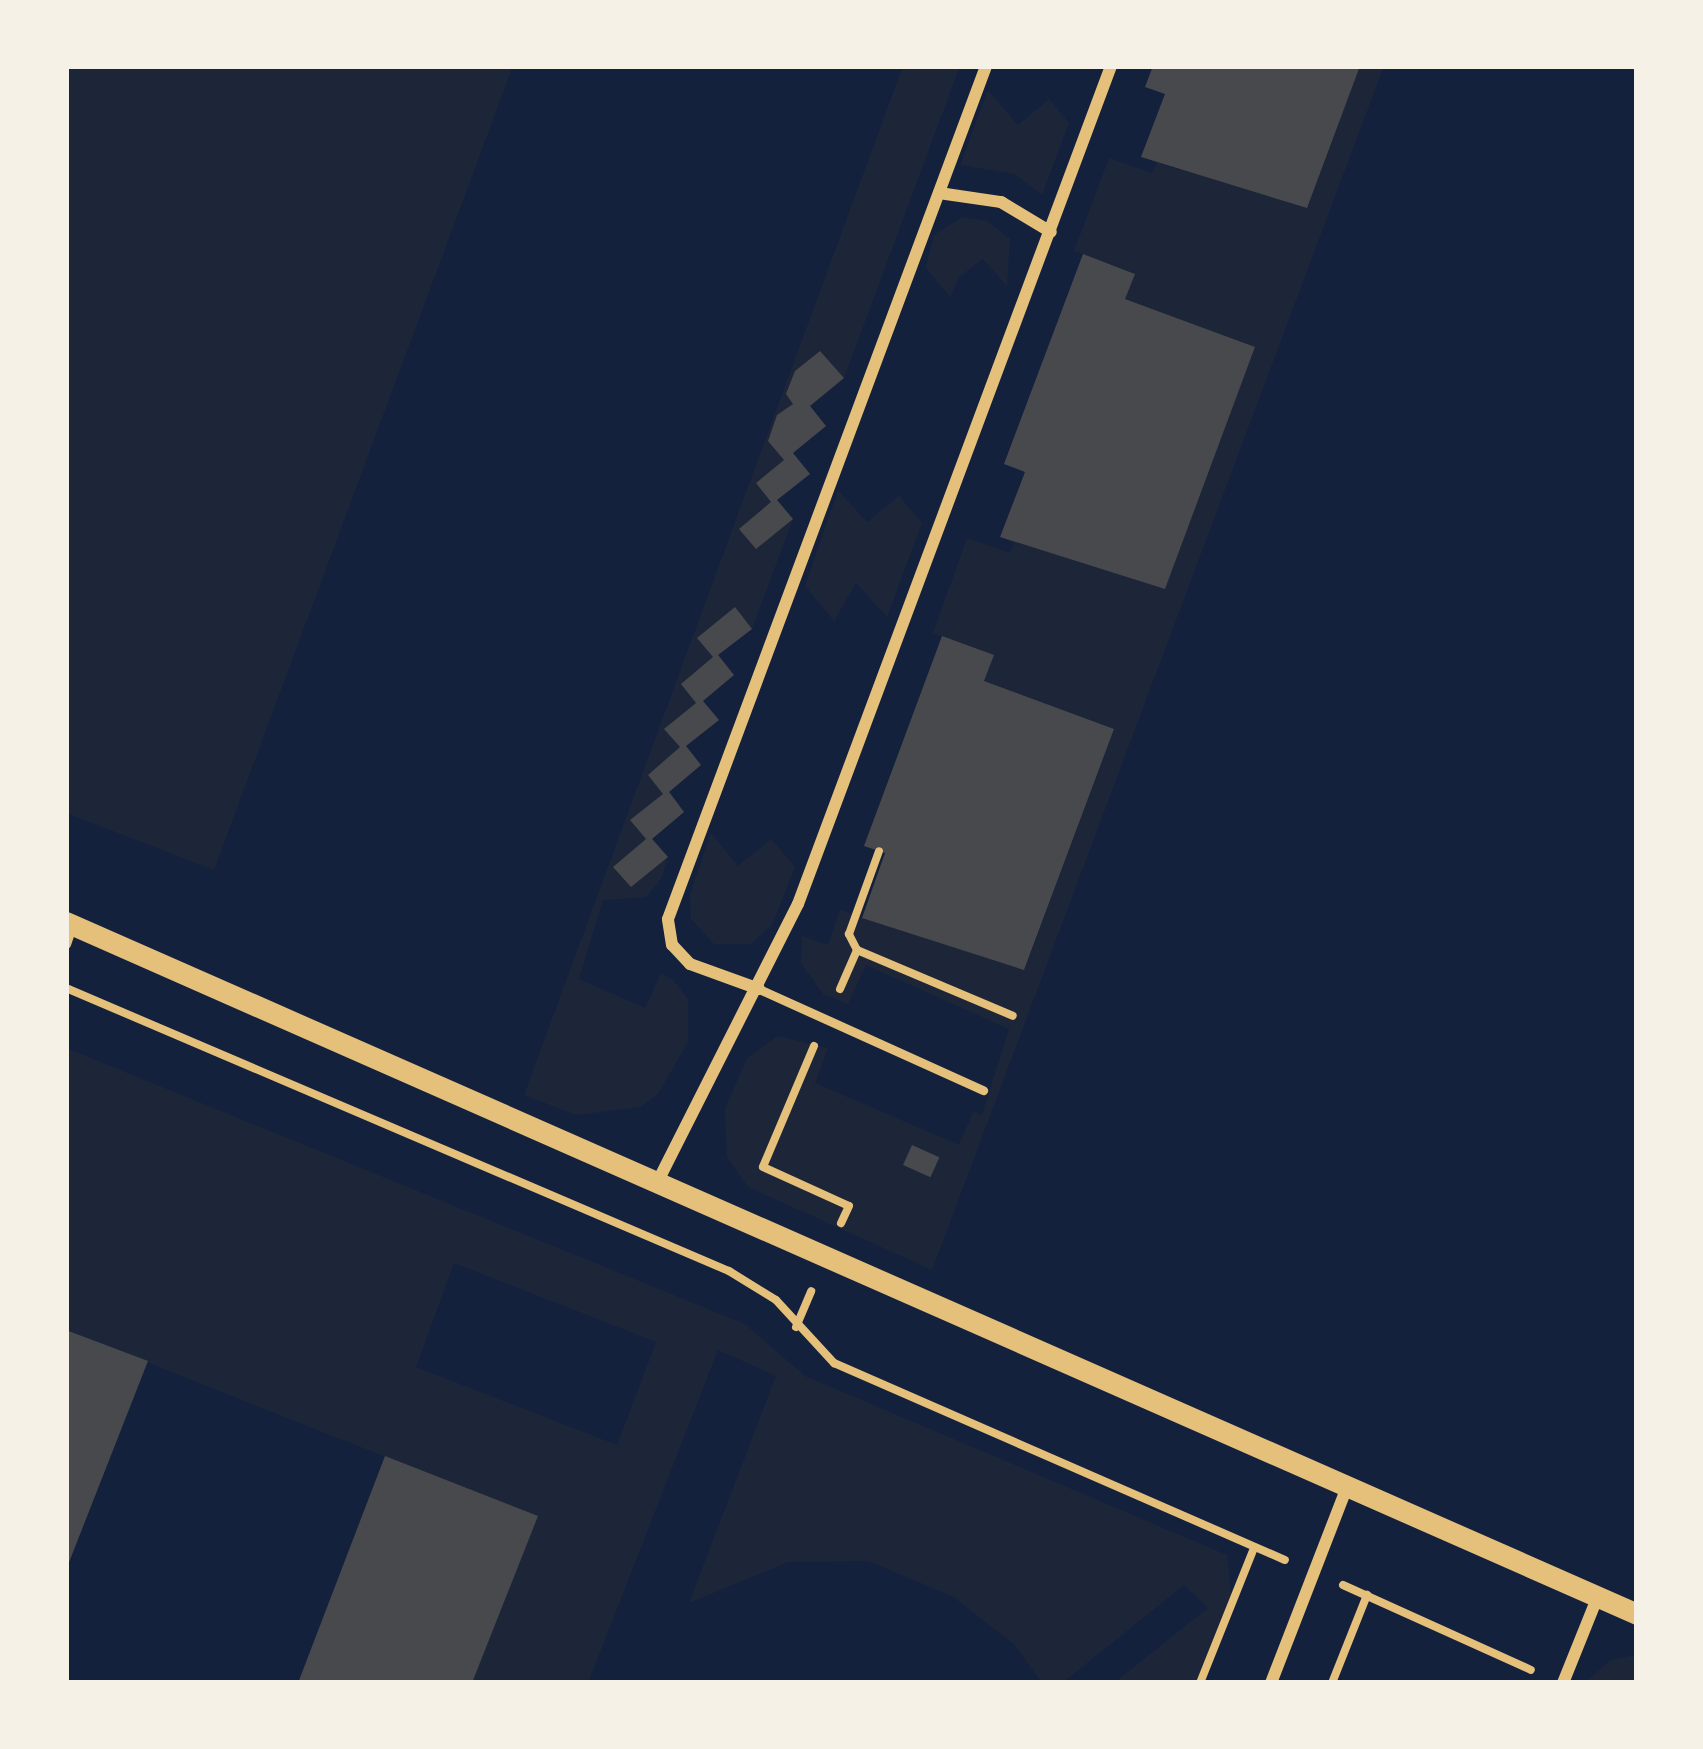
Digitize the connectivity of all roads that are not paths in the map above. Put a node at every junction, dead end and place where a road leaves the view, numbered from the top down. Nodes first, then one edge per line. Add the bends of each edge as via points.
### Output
1 (986, 66) edge
2 (1111, 66) edge
3 (939, 193) junction
4 (1051, 232) junction
5 (68, 930) edge
6 (759, 989) junction
7 (983, 1090) dead end
8 (659, 1179) junction
9 (1348, 1484) junction
10 (1598, 1596) junction
11 (1637, 1614) edge
12 (1271, 1683) edge
13 (1563, 1683) edge

1 - 3 street
2 - 4 street
3 - 4 street via 1001,202
3 - 6 street via 668,919 672,945 691,964
4 - 6 street
5 - 8 street
6 - 7 lane
6 - 8 street
8 - 9 street
9 - 10 street
9 - 12 street
10 - 11 street
10 - 13 street

